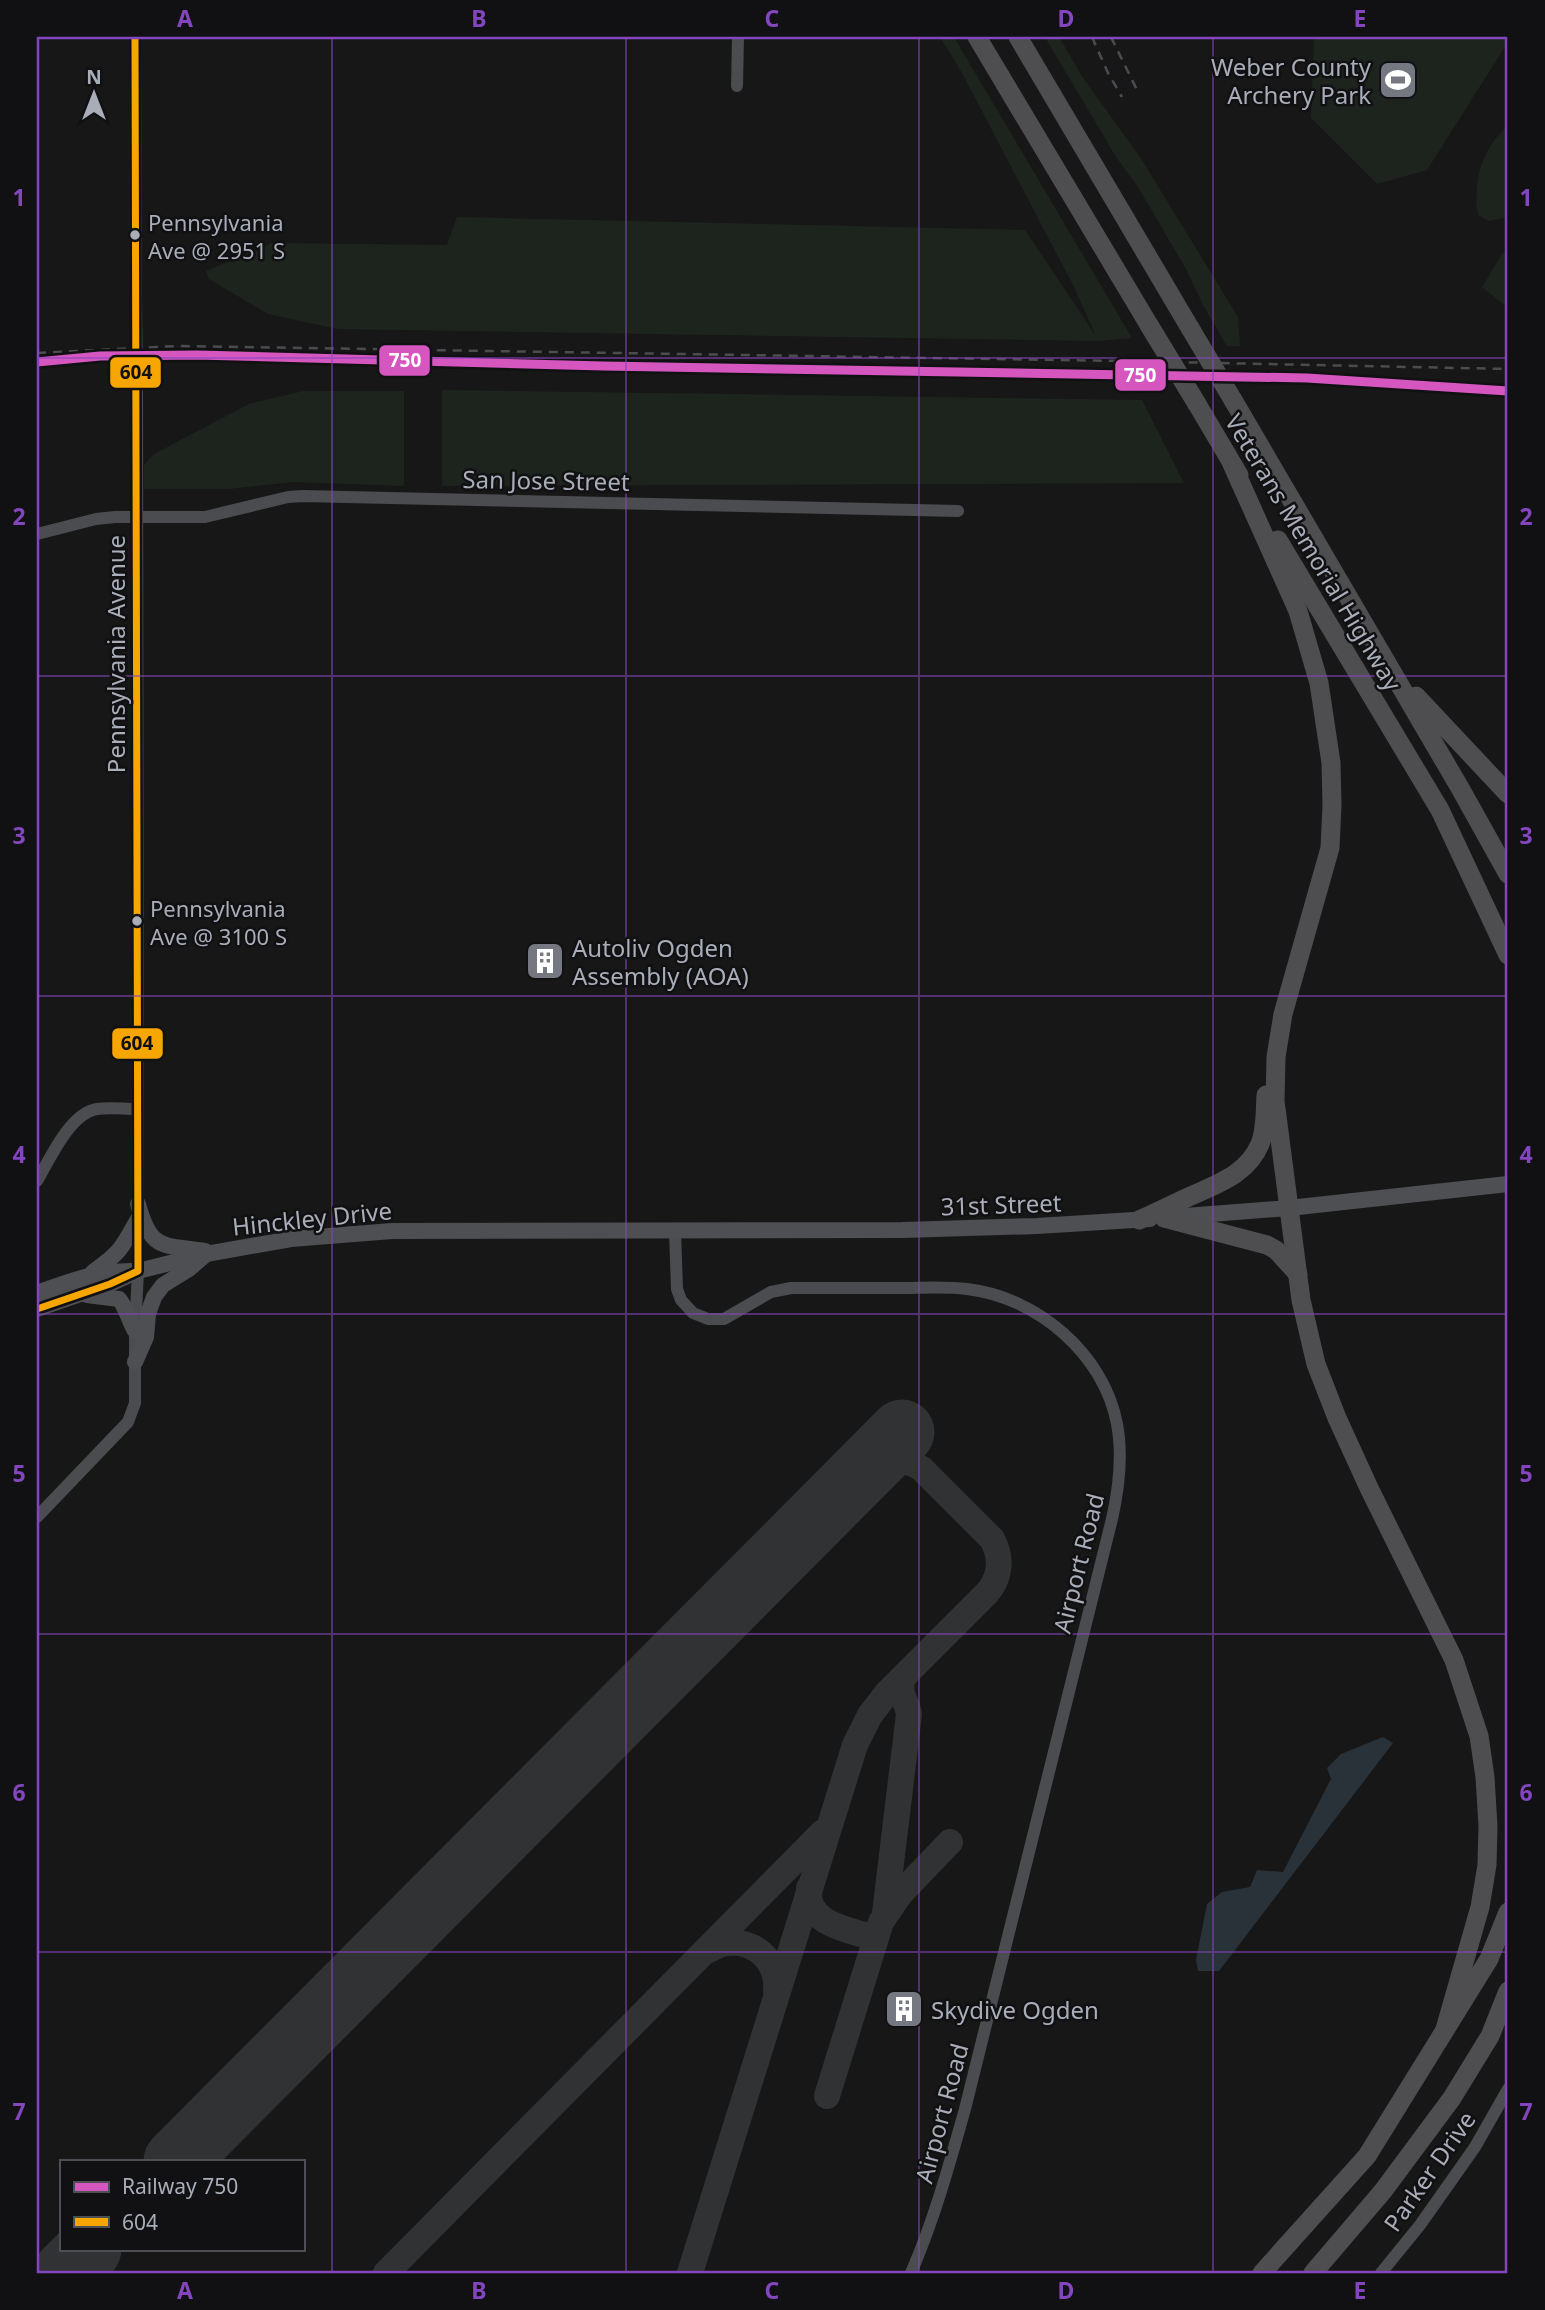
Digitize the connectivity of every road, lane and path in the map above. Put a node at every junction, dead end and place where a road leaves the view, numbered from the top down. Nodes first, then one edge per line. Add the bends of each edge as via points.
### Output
1 (135, 37) edge
2 (738, 37) edge
3 (977, 37) edge
4 (1018, 37) edge
5 (737, 86) dead end
6 (1232, 464) junction
7 (958, 511) dead end
8 (136, 517) junction
9 (37, 534) edge
10 (1388, 666) junction
11 (1508, 794) edge
12 (1508, 874) edge
13 (1508, 955) edge
14 (1283, 1014) junction
15 (136, 1109) junction
16 (37, 1181) edge
17 (1508, 1184) edge
18 (1289, 1208) junction
19 (138, 1212) junction
20 (1164, 1218) junction
21 (1139, 1220) junction
22 (494, 1231) joint
23 (675, 1231) junction
24 (210, 1253) junction
25 (138, 1271) junction
26 (1297, 1274) junction
27 (88, 1275) junction
28 (37, 1293) edge
29 (81, 1295) junction
30 (37, 1310) edge
31 (135, 1331) junction
32 (135, 1362) junction
33 (37, 1517) edge
34 (1508, 1912) edge
35 (1508, 1991) edge
36 (1508, 2003) edge
37 (1445, 2029) junction
38 (1490, 2036) junction
39 (1508, 2089) edge
40 (911, 2273) edge
41 (1262, 2273) edge
42 (1313, 2273) edge
43 (1381, 2273) edge

1 - 8 street, Pennsylvania Avenue, bridge
2 - 5 street
3 - 6 highway, Veterans Memorial Highway, bridge
4 - 10 highway, Veterans Memorial Highway, bridge
6 - 13 highway, Veterans Memorial Highway via 1440,810
6 - 14 highway via 1298,611 1319,684 1331,763 1330,848
7 - 8 street, San Jose Street via 303,496 205,517
8 - 9 street, San Jose Street via 96,519
8 - 15 street, Pennsylvania Avenue
10 - 11 highway
10 - 12 highway, Veterans Memorial Highway
14 - 18 highway via 1275,1101
14 - 21 highway via 1271,1038 1263,1131 1250,1161 1219,1184
15 - 16 street via 96,1109 75,1119
15 - 19 street, Pennsylvania Avenue
17 - 18 main road, 31st Street
18 - 20 main road, 31st Street
18 - 26 highway
19 - 24 main road via 152,1239 166,1246
19 - 25 street, Pennsylvania Avenue
19 - 27 main road via 124,1247
20 - 21 main road, 31st Street
20 - 26 highway via 1267,1245
21 - 23 main road, 31st Street via 902,1230
22 - 23 main road, 31st Street
22 - 24 main road, Hinckley Drive via 343,1234
23 - 40 street, Airport Road via 681,1300 693,1313 708,1319 724,1318 771,1292 791,1287 969,1289 1027,1307 1062,1331 1086,1358 1105,1387 1116,1421 1120,1465 1110,1527 965,2109 937,2209
24 - 25 main road, Hinckley Drive
24 - 32 main road via 163,1285 154,1297 146,1337
25 - 27 main road, Hinckley Drive
25 - 29 main road, Hinckley Drive
25 - 31 street, Pennsylvania Avenue
26 - 37 highway via 1316,1364 1369,1488 1454,1660 1479,1736 1487,1866
27 - 28 main road, Hinckley Drive
29 - 30 main road, Hinckley Drive
29 - 31 main road via 119,1298
31 - 32 street, Pennsylvania Avenue
32 - 33 street, Pennsylvania Avenue via 135,1404 128,1422
34 - 37 highway via 1489,1959
35 - 38 highway
36 - 38 highway
37 - 41 highway via 1367,2156
38 - 42 highway via 1452,2098 1383,2191
39 - 43 street, Parker Drive via 1475,2147

